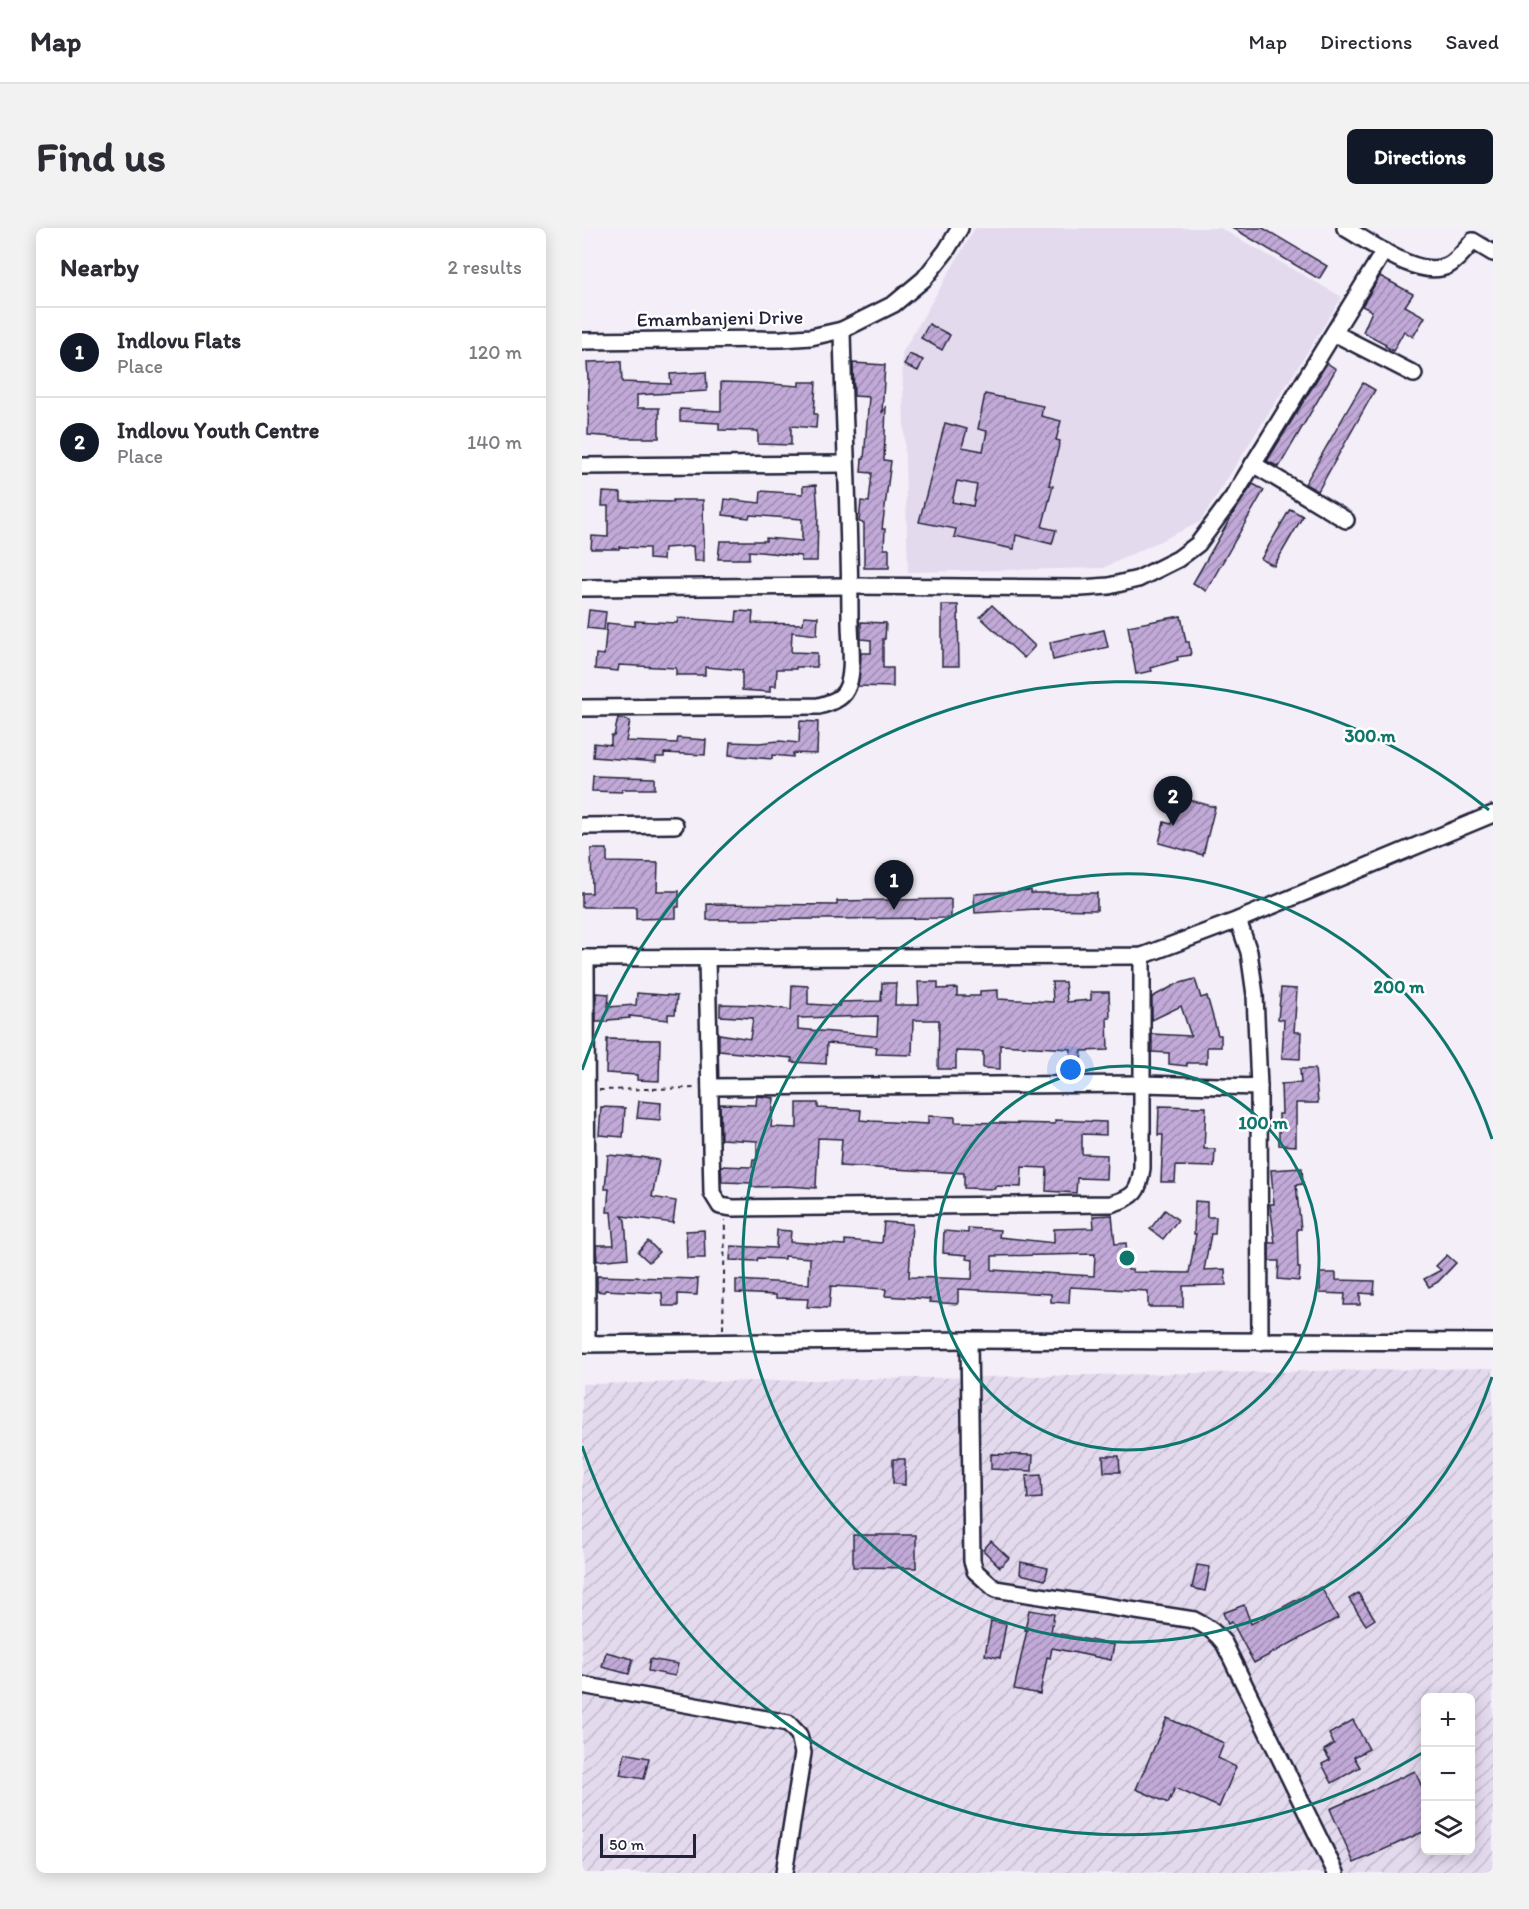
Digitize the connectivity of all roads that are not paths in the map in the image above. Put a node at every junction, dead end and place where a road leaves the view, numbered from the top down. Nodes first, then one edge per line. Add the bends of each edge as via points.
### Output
1 (960, 228) edge
2 (1345, 228) edge
3 (1476, 235) edge
4 (1384, 251) junction
5 (1493, 253) edge
6 (842, 330) junction
7 (1334, 333) junction
8 (582, 341) edge
9 (1414, 374) dead end
10 (845, 464) junction
11 (1253, 464) junction
12 (582, 466) edge
13 (1346, 520) dead end
14 (850, 586) junction
15 (582, 588) edge
16 (582, 708) edge
17 (1493, 814) edge
18 (675, 825) dead end
19 (582, 826) edge
20 (1238, 920) junction
21 (1142, 956) junction
22 (584, 958) edge
23 (706, 958) junction
24 (1141, 1084) junction
25 (710, 1087) junction
26 (1259, 1087) junction
27 (969, 1340) junction
28 (1260, 1342) junction
29 (1493, 1342) edge
30 (585, 1344) edge
31 (582, 1685) edge
32 (784, 1873) edge
33 (1336, 1873) edge

1 - 6 street, Emambanjeni Drive via 924,279 894,304
2 - 4 street
3 - 4 street via 1448,266 1429,270
3 - 5 street
4 - 7 street
6 - 8 street, Emambanjeni Drive via 782,339
6 - 10 street
7 - 9 street
7 - 11 street
10 - 12 street
10 - 14 street
11 - 13 street
11 - 14 street via 1198,544 1138,579 1081,588
14 - 15 street
14 - 16 street via 850,673 846,692 832,702 819,706
17 - 20 street
18 - 19 street
20 - 21 street
20 - 26 street via 1253,974
21 - 23 street
21 - 24 street
22 - 23 street
22 - 30 street
23 - 25 street
24 - 25 street
24 - 25 street via 1140,1184 1124,1200 1111,1204 725,1208 712,1193
24 - 26 street
26 - 28 street
27 - 28 street
27 - 30 street
27 - 33 street via 975,1571 995,1589 1194,1620 1208,1626 1224,1643
28 - 29 street
31 - 32 street via 788,1722 799,1734 804,1753

